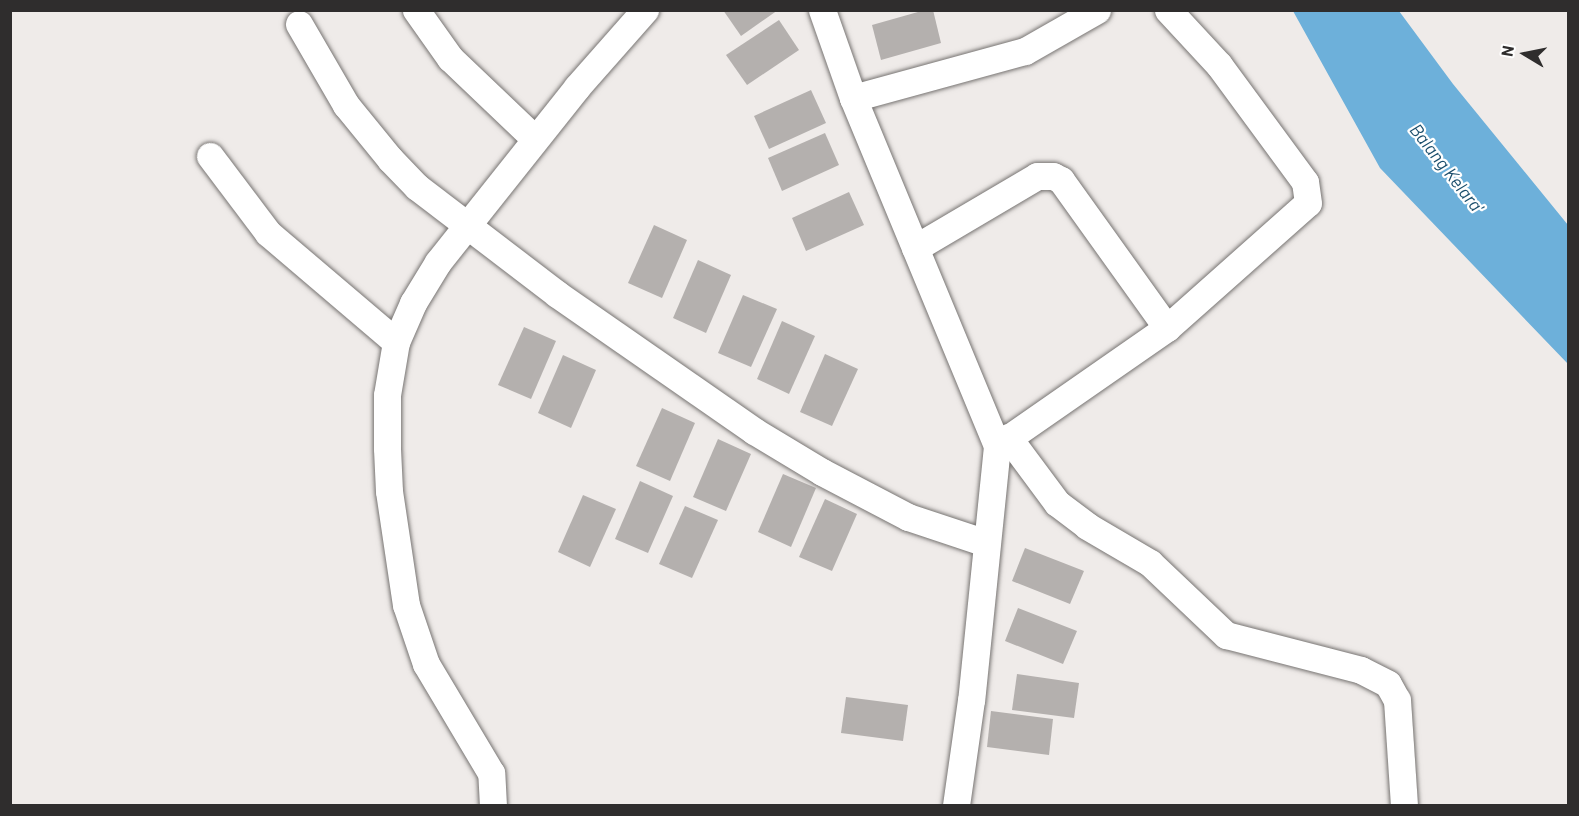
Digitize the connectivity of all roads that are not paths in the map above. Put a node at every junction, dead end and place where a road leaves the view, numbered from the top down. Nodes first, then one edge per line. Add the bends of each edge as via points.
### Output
1 (416, 10) edge
2 (645, 10) edge
3 (822, 10) edge
4 (1097, 10) edge
5 (1168, 10) edge
6 (299, 24) dead end
7 (853, 98) junction
8 (535, 139) junction
9 (210, 156) dead end
10 (467, 225) junction
11 (915, 248) junction
12 (1167, 328) junction
13 (396, 342) junction
14 (1003, 441) junction
15 (986, 543) junction
16 (493, 806) edge
17 (956, 806) edge
18 (1404, 806) edge

1 - 8 street via 457,65
2 - 8 street
3 - 7 street
4 - 7 street via 1025,51
5 - 12 street via 1219,65 1305,182 1308,203
6 - 10 street via 346,105 371,138 417,187
7 - 11 street
8 - 10 street
9 - 13 street via 267,233
10 - 13 street via 413,303
10 - 15 street via 557,294 754,431 908,517
11 - 12 street via 1037,176 1053,176 1068,189
11 - 14 street
12 - 14 street
13 - 16 street via 387,395 387,448 406,605 426,664 491,773
14 - 15 street
14 - 18 street via 1057,503 1087,526 1150,563 1226,635 1361,670 1388,684 1397,700
15 - 17 street

